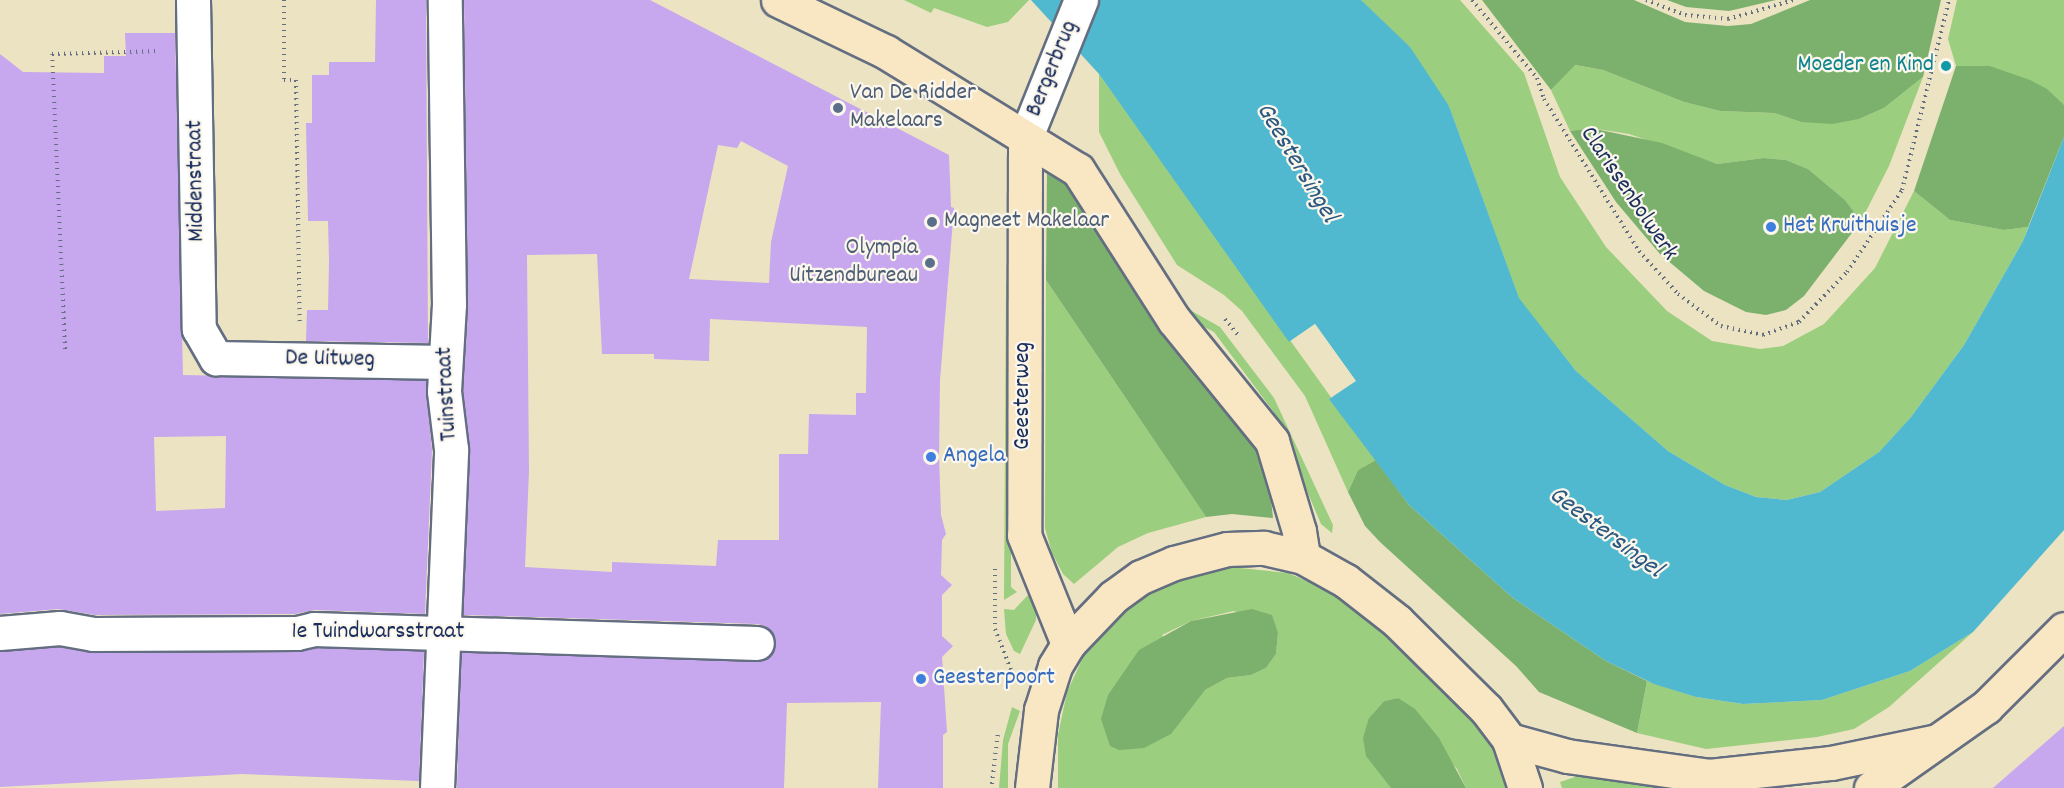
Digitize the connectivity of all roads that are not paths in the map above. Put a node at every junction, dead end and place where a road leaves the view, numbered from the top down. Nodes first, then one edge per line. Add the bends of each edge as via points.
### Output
1 (193, 0) edge
2 (445, 0) edge
3 (778, 0) edge
4 (1081, 0) edge
5 (1025, 138) junction
6 (216, 358) joint
7 (444, 362) junction
8 (1303, 557) junction
9 (2064, 629) edge
10 (0, 633) edge
11 (446, 633) junction
12 (757, 643) dead end
13 (1068, 644) junction
14 (1509, 740) junction
15 (1938, 741) junction
16 (437, 788) edge
17 (1032, 788) edge
18 (1525, 788) edge
19 (1871, 788) edge

1 - 6 street, Middenstraat via 199,329
2 - 7 street, Tuinstraat via 449,305
3 - 5 main road via 886,52
4 - 5 street, Bergerbrug
5 - 8 main road via 1078,170 1174,320 1272,441
5 - 13 main road, Geesterweg via 1024,535
6 - 7 street, De Uitweg
7 - 11 street, Tuinstraat via 451,449
8 - 13 main road via 1264,548 1227,549 1174,563 1141,577 1113,597
8 - 14 main road via 1346,581 1396,621 1459,680
9 - 15 main road via 1986,707
10 - 11 street, 1e Tuindwarsstraat via 60,628 93,634 297,633 314,629
11 - 12 street, 1e Tuindwarsstraat
11 - 16 street, Tuinstraat
13 - 17 main road via 1055,666 1041,710
14 - 15 main road via 1567,756 1709,776 1831,763
14 - 18 main road
15 - 19 main road

